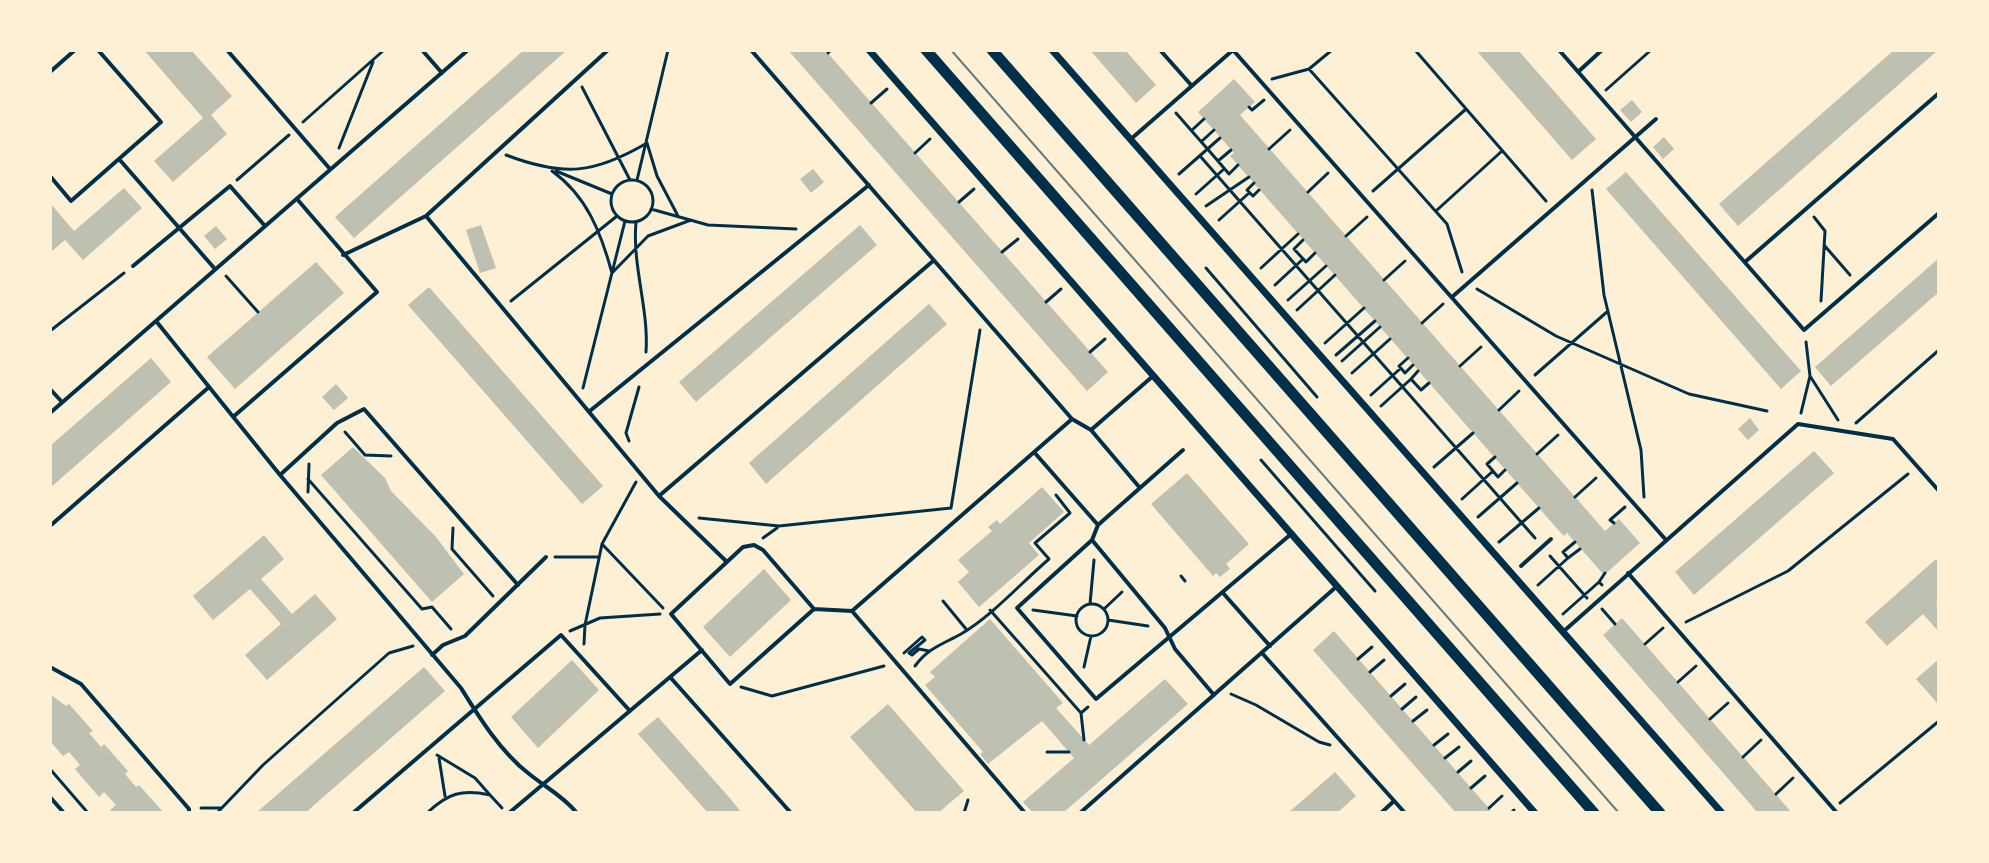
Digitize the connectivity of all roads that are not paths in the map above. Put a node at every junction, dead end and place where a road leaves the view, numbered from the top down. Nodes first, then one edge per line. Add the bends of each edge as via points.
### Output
1 (75, 50) edge
2 (98, 50) edge
3 (227, 50) edge
4 (422, 50) edge
5 (468, 50) edge
6 (608, 50) edge
7 (751, 50) edge
8 (869, 50) edge
9 (926, 50) edge
10 (992, 50) edge
11 (1052, 50) edge
12 (1160, 50) edge
13 (1233, 50) edge
14 (1559, 50) edge
15 (1602, 50) edge
16 (50, 72) edge
17 (1578, 72) junction
18 (442, 73) junction
19 (1192, 86) junction
20 (1939, 93) edge
21 (1656, 119) dead end
22 (1635, 137) junction
23 (1131, 139) junction
24 (119, 159) junction
25 (330, 169) junction
26 (50, 176) edge
27 (869, 185) junction
28 (297, 199) junction
29 (1939, 213) edge
30 (426, 216) junction
31 (265, 226) junction
32 (179, 227) junction
33 (343, 255) junction
34 (934, 260) junction
35 (1745, 262) junction
36 (133, 266) road end
37 (217, 268) junction
38 (1452, 297) junction
39 (156, 321) junction
40 (1154, 375) junction
41 (209, 387) junction
42 (50, 389) edge
43 (62, 402) junction
44 (591, 410) junction
45 (50, 413) edge
46 (233, 417) junction
47 (1072, 419) junction
48 (1091, 430) junction
49 (1183, 450) dead end
50 (1034, 452) junction
51 (280, 475) junction
52 (1140, 488) junction
53 (1939, 491) edge
54 (659, 496) junction
55 (1098, 525) junction
56 (50, 526) edge
57 (1292, 533) junction
58 (1551, 539) dead end
59 (1666, 540) junction
60 (1093, 542) junction
61 (546, 557) road end
62 (727, 562) junction
63 (1521, 566) dead end
64 (1628, 573) junction
65 (518, 585) junction
66 (1337, 586) junction
67 (1223, 593) junction
68 (814, 609) junction
69 (852, 611) junction
70 (1564, 631) junction
71 (1170, 638) junction
72 (1270, 646) junction
73 (702, 650) junction
74 (1262, 653) junction
75 (432, 655) junction
76 (50, 667) edge
77 (670, 677) junction
78 (1214, 695) junction
79 (473, 707) junction
80 (630, 711) junction
81 (544, 783) junction
82 (50, 797) edge
83 (1394, 801) junction
84 (189, 811) edge
85 (1835, 811) edge
86 (64, 813) edge
87 (353, 813) edge
88 (508, 813) edge
89 (577, 813) edge
90 (791, 813) edge
91 (1025, 813) edge
92 (1080, 813) edge
93 (1381, 813) edge
94 (1405, 813) edge
95 (1535, 813) edge
96 (1594, 813) edge
97 (1660, 813) edge
98 (1722, 813) edge

1 - 16 lane
2 - 24 lane via 161,122
3 - 25 lane
4 - 18 lane
5 - 18 lane
6 - 30 lane
7 - 27 lane
8 - 40 street
9 - 96 main road
10 - 97 main road
11 - 23 street
12 - 19 lane
13 - 19 lane
13 - 38 lane
14 - 17 lane
15 - 17 lane
17 - 22 lane
18 - 25 lane
19 - 23 lane
20 - 35 lane
21 - 22 lane
22 - 35 lane
22 - 38 lane
23 - 70 street
24 - 26 lane via 71,201
24 - 32 lane
25 - 28 lane
27 - 34 lane
27 - 44 lane
28 - 31 lane
28 - 33 lane
29 - 35 lane via 1804,330
30 - 33 lane
30 - 44 lane
31 - 32 lane via 230,186
31 - 37 lane
32 - 36 lane
32 - 37 lane
33 - 46 lane via 377,292
34 - 47 lane
34 - 54 lane
37 - 39 lane
38 - 59 lane
39 - 41 lane
39 - 43 lane
40 - 48 lane
40 - 57 street
41 - 46 lane
41 - 56 lane
42 - 43 lane
43 - 45 lane
44 - 54 lane
46 - 51 lane
47 - 48 lane
47 - 50 lane
48 - 52 lane
49 - 52 lane
50 - 55 lane
50 - 69 lane
51 - 65 lane via 337,423 364,409
51 - 75 lane
52 - 55 lane
53 - 59 lane via 1893,439 1798,424
54 - 62 lane
55 - 60 lane
57 - 66 street
57 - 67 lane
58 - 63 lane
59 - 64 lane
60 - 71 lane
60 - 71 lane via 1017,608 1096,699
61 - 65 lane
62 - 68 lane via 743,547 754,545
62 - 73 lane via 671,614
64 - 70 lane
64 - 85 lane
65 - 75 lane via 459,639
66 - 72 lane
66 - 95 street
67 - 71 lane
67 - 72 lane
68 - 69 lane
68 - 73 lane via 730,684
69 - 91 lane
70 - 98 street
71 - 78 lane
72 - 74 lane
73 - 77 lane
74 - 78 lane
74 - 83 lane
75 - 79 lane
76 - 84 lane via 81,684
77 - 80 lane
77 - 90 lane
78 - 92 lane
79 - 80 lane via 561,635
79 - 81 lane via 527,773
79 - 87 lane
80 - 81 lane
81 - 88 lane
81 - 89 lane
82 - 86 lane
83 - 93 lane
83 - 94 lane

